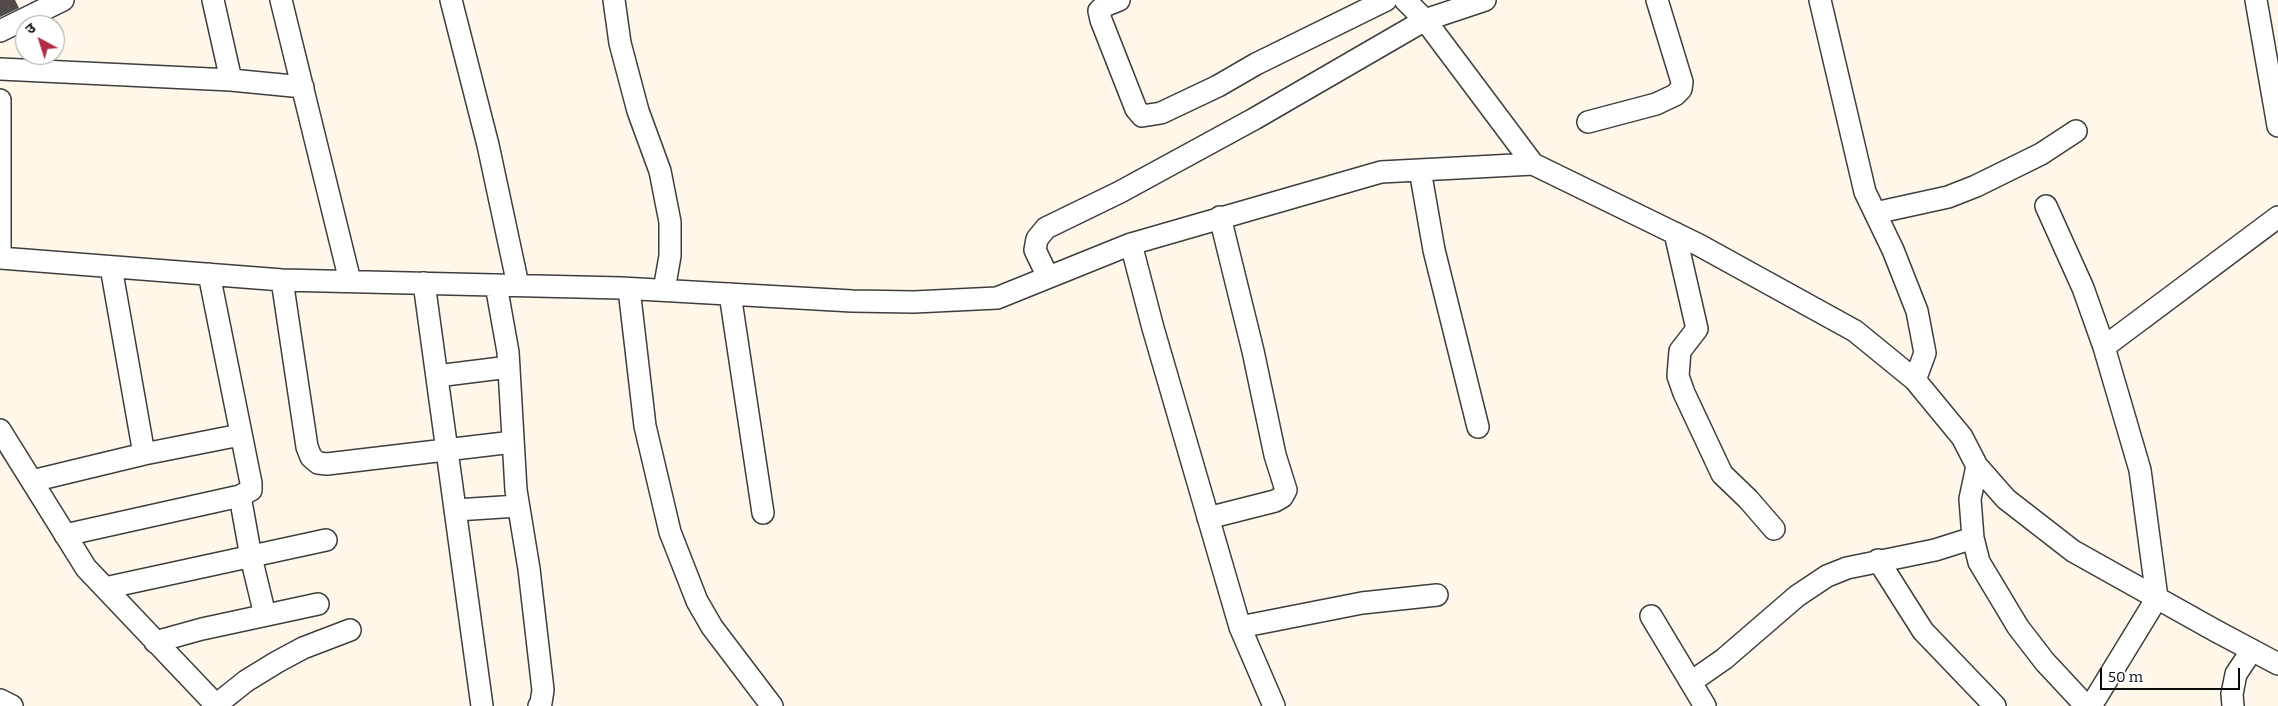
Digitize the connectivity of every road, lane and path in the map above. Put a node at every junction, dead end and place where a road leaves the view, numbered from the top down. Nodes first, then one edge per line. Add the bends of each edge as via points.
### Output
1 (63, 0) edge
2 (213, 0) edge
3 (281, 0) edge
4 (451, 0) edge
5 (614, 0) edge
6 (1119, 0) edge
7 (1386, 0) edge
8 (1406, 0) edge
9 (1485, 0) edge
10 (1657, 0) edge
11 (1820, 0) edge
12 (2256, 0) edge
13 (1425, 20) junction
14 (0, 31) edge
15 (0, 69) edge
16 (231, 80) junction
17 (304, 87) junction
18 (0, 100) edge
19 (1588, 122) dead end
20 (2278, 126) edge
21 (2076, 131) dead end
22 (1534, 164) junction
23 (1420, 170) junction
24 (2046, 206) dead end
25 (1875, 213) junction
26 (1220, 217) junction
27 (2278, 217) edge
28 (1675, 233) junction
29 (1131, 244) junction
30 (0, 258) edge
31 (1041, 263) junction
32 (111, 267) junction
33 (667, 272) junction
34 (209, 274) junction
35 (282, 280) junction
36 (350, 281) junction
37 (424, 283) junction
38 (496, 285) junction
39 (518, 286) junction
40 (629, 289) junction
41 (730, 294) junction
42 (2104, 347) junction
43 (509, 367) junction
44 (437, 376) junction
45 (1915, 380) junction
46 (1478, 427) dead end
47 (0, 430) edge
48 (240, 435) junction
49 (513, 442) junction
50 (448, 451) junction
51 (144, 454) junction
52 (1977, 466) junction
53 (32, 481) junction
54 (240, 496) junction
55 (518, 506) junction
56 (456, 510) junction
57 (763, 513) dead end
58 (1208, 518) junction
59 (1774, 529) dead end
60 (65, 535) junction
61 (1973, 538) junction
62 (326, 540) dead end
63 (251, 557) junction
64 (1878, 560) junction
65 (105, 588) junction
66 (1437, 595) dead end
67 (2157, 598) junction
68 (318, 604) dead end
69 (265, 615) junction
70 (1651, 616) dead end
71 (1240, 627) junction
72 (350, 630) dead end
73 (155, 642) junction
74 (2252, 650) junction
75 (2278, 664) edge
76 (1691, 682) junction
77 (0, 700) edge
78 (217, 705) edge
79 (767, 705) edge
80 (12, 706) edge
81 (482, 706) edge
82 (539, 706) edge
83 (1274, 706) edge
84 (1705, 706) edge
85 (1995, 706) edge
86 (2086, 706) edge
87 (2091, 706) edge
88 (2233, 706) edge

1 - 14 street
2 - 16 street
3 - 17 street
4 - 39 street via 488,146
5 - 33 street via 620,43 638,110 660,171 670,222
6 - 7 street via 1099,11 1136,109 1142,116 1161,113 1218,86
8 - 13 street
9 - 13 street
10 - 19 street via 1682,82 1681,89 1675,96 1656,104
11 - 25 street via 1863,183
12 - 20 street
13 - 22 street
13 - 31 street via 1246,123 1120,192 1046,228 1037,239
15 - 16 street
16 - 17 street
17 - 36 street
18 - 30 street
21 - 25 street via 2041,154 1976,186 1948,197
22 - 23 street
22 - 28 street
23 - 26 street via 1381,172
23 - 46 street via 1434,250
24 - 42 street
25 - 45 street via 1917,311 1925,353
26 - 29 street
26 - 58 street via 1275,456 1286,490 1275,501
27 - 42 street
28 - 45 street via 1855,331
28 - 59 street via 1697,328 1680,351 1678,376 1722,474
29 - 31 street
29 - 58 street
30 - 32 street
31 - 41 street via 998,298 914,302
32 - 34 street
32 - 51 street
33 - 40 street
33 - 41 street
34 - 35 street
34 - 48 street
35 - 36 street
35 - 50 street via 311,457 318,463 327,464
36 - 37 street
37 - 38 street
37 - 44 street
38 - 39 street
38 - 43 street
39 - 40 street
40 - 79 street via 645,426 670,532 697,601
41 - 57 street
42 - 67 street via 2140,470
43 - 44 street
43 - 49 street
44 - 50 street
45 - 52 street via 1962,437
47 - 53 street
48 - 51 street
48 - 54 street via 251,483 251,490
49 - 50 street
49 - 55 street
50 - 56 street
51 - 53 street
52 - 61 street via 1970,498
52 - 67 street via 2006,499 2073,550
53 - 60 street
54 - 60 street
54 - 63 street
55 - 56 street
55 - 82 street via 543,690
56 - 81 street
58 - 71 street
60 - 65 street via 86,568
61 - 64 street via 1935,550
61 - 86 street via 1979,562 2018,627
62 - 63 street
63 - 65 street
63 - 69 street
64 - 76 street via 1827,576 1797,596 1724,659
64 - 85 street via 1923,631
65 - 73 street
66 - 71 street via 1362,603
67 - 74 street
67 - 87 street
68 - 69 street
69 - 73 street
70 - 76 street
71 - 83 street
72 - 78 street via 277,662 246,681
73 - 78 street
74 - 75 street
74 - 88 street via 2236,674
76 - 84 street
77 - 80 street

